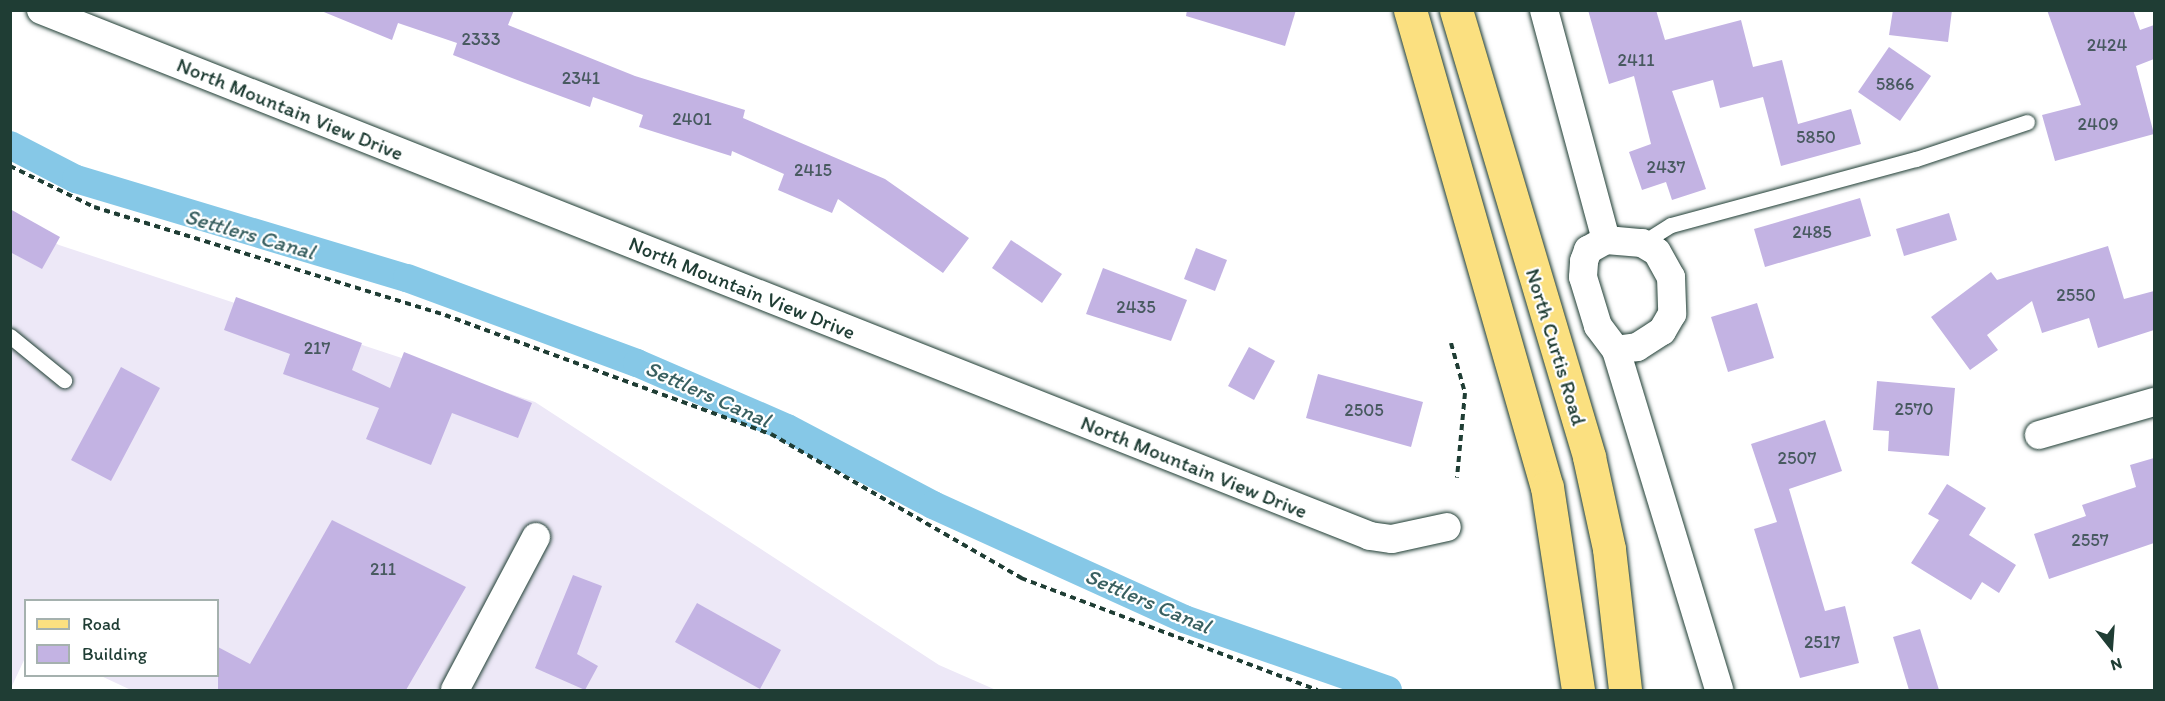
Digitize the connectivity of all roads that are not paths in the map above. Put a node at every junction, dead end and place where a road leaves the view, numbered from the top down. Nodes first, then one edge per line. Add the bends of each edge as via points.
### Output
1 (40, 10) edge
2 (1410, 10) edge
3 (1456, 10) edge
4 (1544, 10) edge
5 (2027, 122) dead end
6 (1606, 240) junction
7 (1642, 243) junction
8 (10, 336) edge
9 (1616, 350) junction
10 (64, 380) dead end
11 (2154, 402) edge
12 (2038, 435) dead end
13 (1447, 527) dead end
14 (536, 537) dead end
15 (1578, 689) edge
16 (455, 690) edge
17 (1624, 690) edge
18 (1719, 690) edge

1 - 13 street, North Mountain View Drive via 1370,536 1392,539
2 - 15 main road via 1547,488
3 - 17 main road, North Curtis Road via 1589,457 1609,549
4 - 6 street
5 - 7 lane via 1916,159 1671,225
6 - 7 street
6 - 9 street via 1588,250 1583,277 1598,326
7 - 9 street via 1657,252 1671,278 1672,314 1662,331 1637,347
8 - 10 lane
9 - 18 street
11 - 12 street
14 - 16 street

